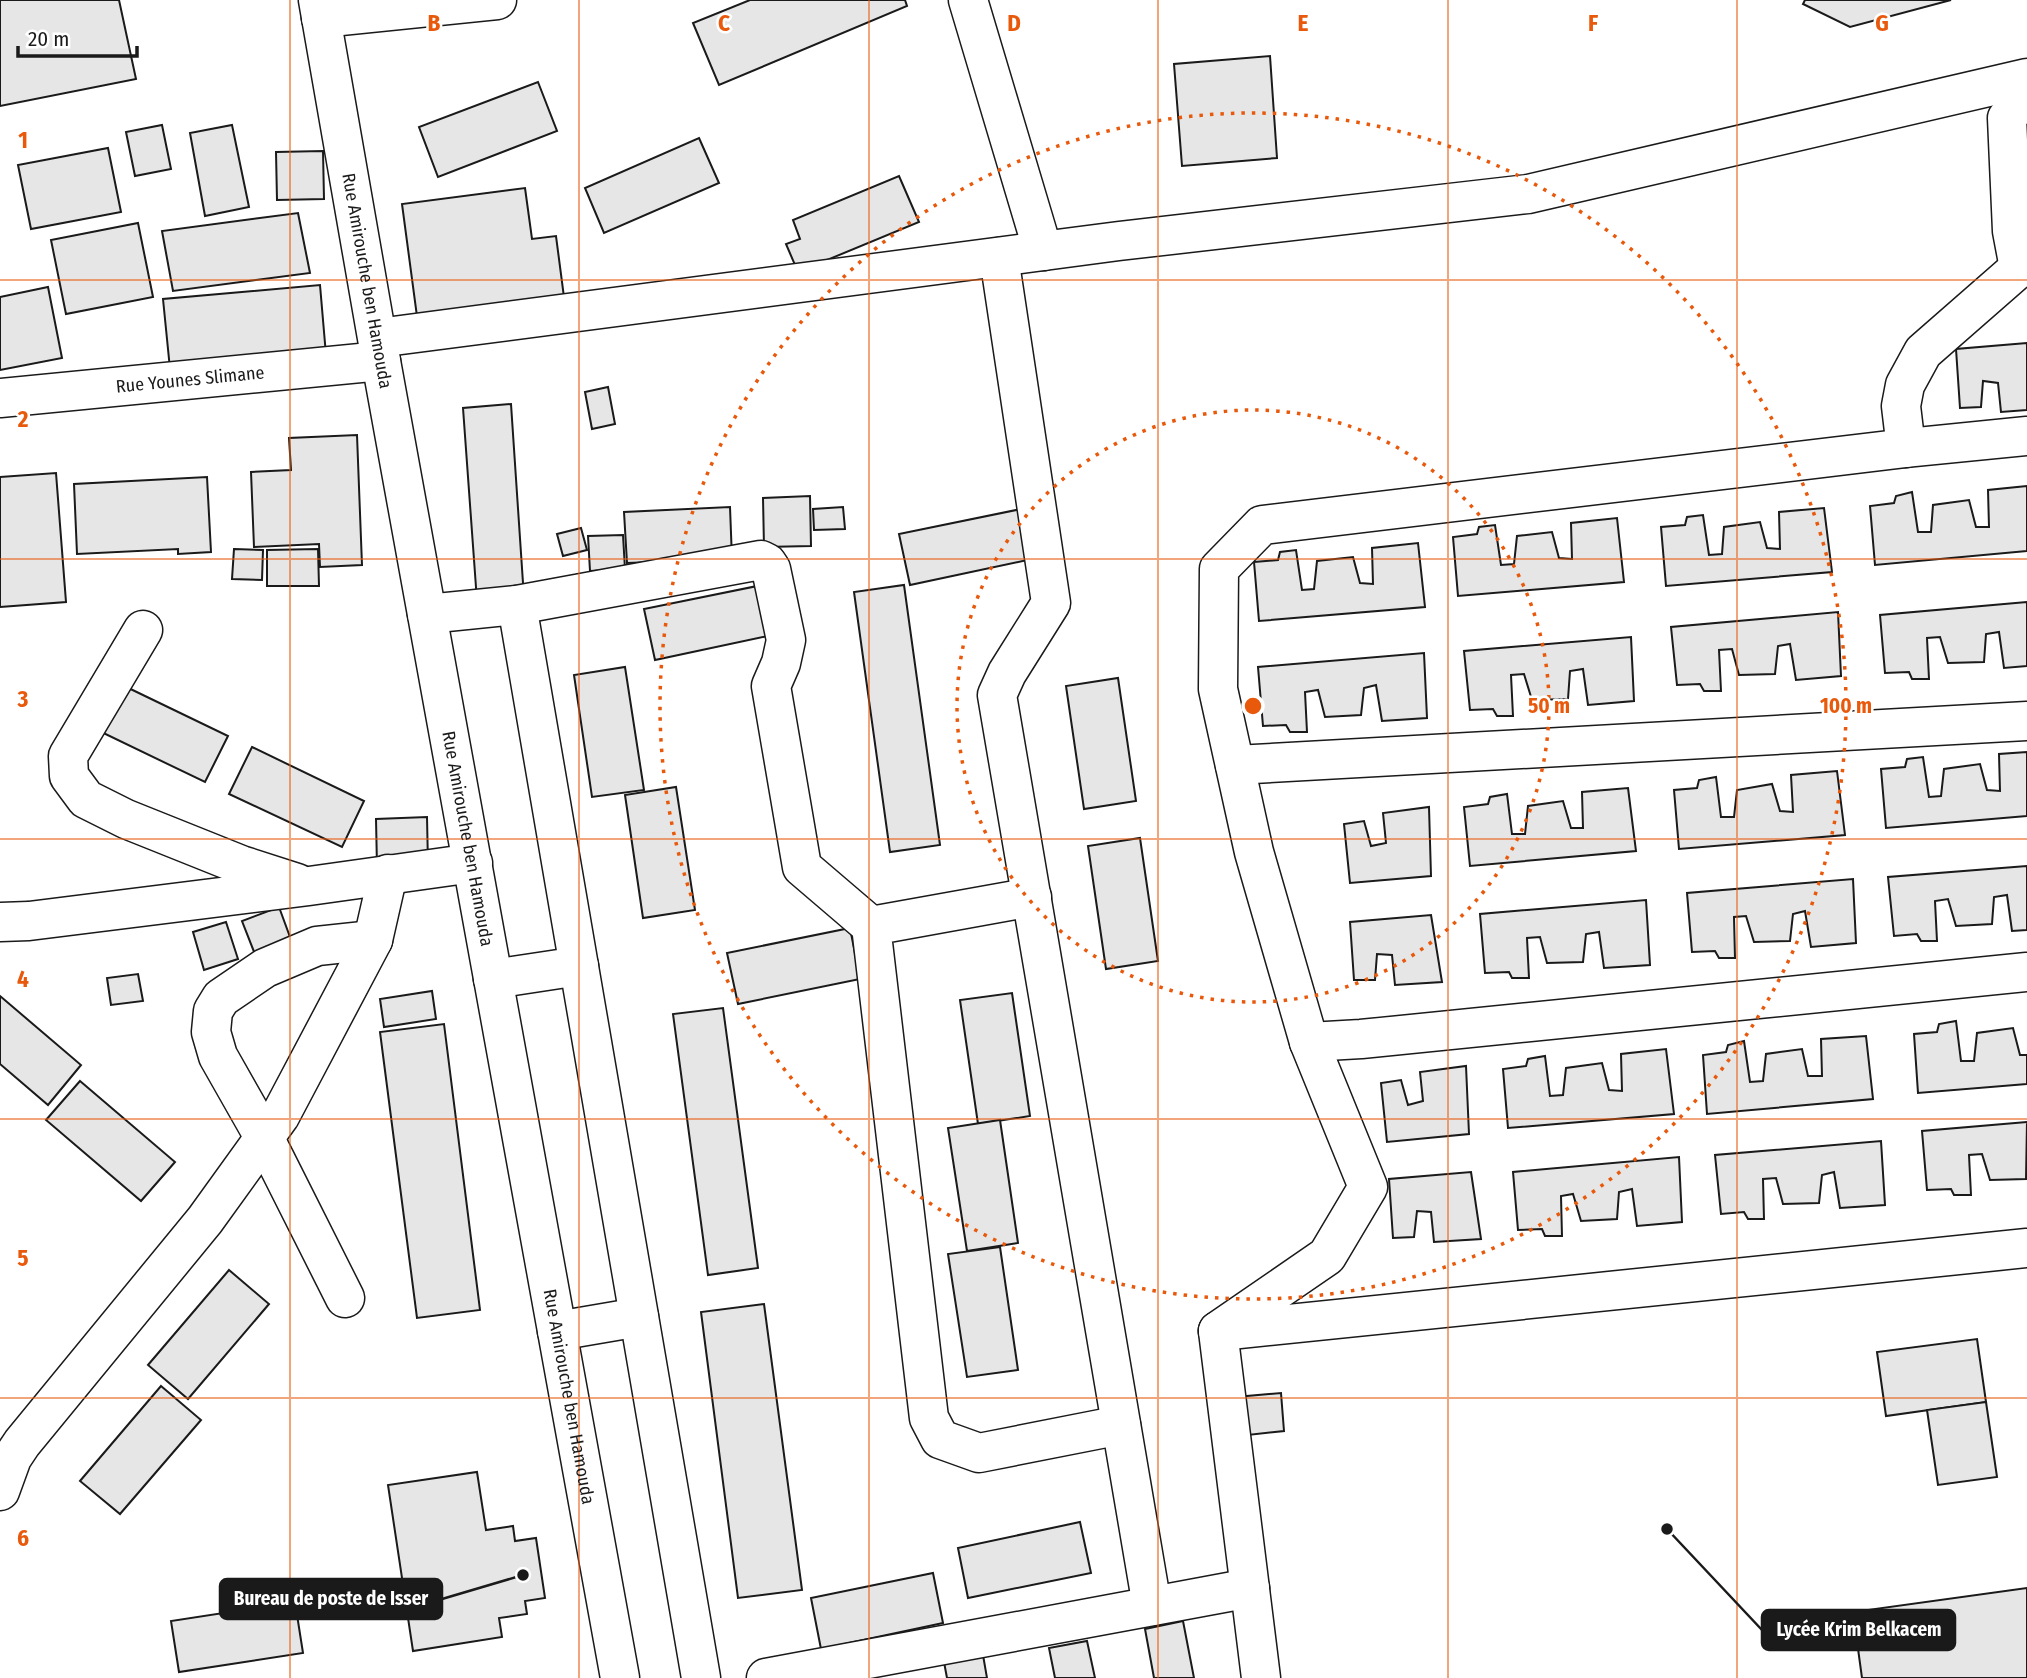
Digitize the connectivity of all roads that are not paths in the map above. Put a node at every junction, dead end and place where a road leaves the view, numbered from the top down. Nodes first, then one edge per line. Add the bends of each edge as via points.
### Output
1 (497, 0) edge
2 (968, 0) edge
3 (320, 9) edge
4 (2027, 78) edge
5 (2027, 92) edge
6 (1044, 251) junction
7 (999, 257) junction
8 (2023, 267) edge
9 (380, 350) junction
10 (0, 398) edge
11 (2027, 436) edge
12 (1906, 448) junction
13 (517, 605) junction
14 (427, 614) junction
15 (143, 631) dead end
16 (2027, 721) edge
17 (1235, 765) junction
18 (473, 863) junction
19 (388, 874) junction
20 (309, 886) junction
21 (1032, 897) junction
22 (0, 922) edge
23 (872, 926) junction
24 (373, 940) junction
25 (579, 967) junction
26 (2027, 972) edge
27 (494, 979) junction
28 (1309, 1042) junction
29 (264, 1138) junction
30 (2027, 1248) edge
31 (345, 1298) dead end
32 (639, 1317) junction
33 (557, 1331) junction
34 (1218, 1331) junction
35 (1121, 1425) junction
36 (11, 1434) edge
37 (0, 1491) edge
38 (1250, 1588) junction
39 (1152, 1606) junction
40 (620, 1678) edge
41 (701, 1678) edge
42 (766, 1678) edge
43 (1261, 1678) edge

1 - 3 street
2 - 6 street
3 - 9 street, Rue Amirouche ben Hamouda
4 - 6 street, Rue Younes Slimane via 1528,194
5 - 8 street via 2007,118 2012,231
6 - 7 street, Rue Younes Slimane
7 - 9 street, Rue Younes Slimane
7 - 21 street via 1051,604 998,695
8 - 12 street via 1923,352 1905,384 1901,406
9 - 10 street, Rue Younes Slimane
9 - 14 street, Rue Amirouche ben Hamouda
11 - 12 street
12 - 17 street via 1262,525 1219,569 1218,689
13 - 14 street
13 - 23 street via 761,560 767,563 786,640 771,686 802,867
13 - 25 street
14 - 18 street, Rue Amirouche ben Hamouda
15 - 20 street via 68,756 69,776 86,799 126,818 242,865
16 - 17 street
17 - 28 street via 1254,852
18 - 19 street
18 - 27 street, Rue Amirouche ben Hamouda
19 - 20 street
19 - 24 street
20 - 22 street
21 - 23 street
21 - 35 street
23 - 35 street via 929,1418 940,1439 979,1453
24 - 29 street
24 - 29 street via 317,946 265,968 221,998 213,1011 211,1032 218,1056
25 - 27 street
25 - 32 street
26 - 28 street
27 - 33 street, Rue Amirouche ben Hamouda
28 - 34 street via 1368,1187 1327,1256
29 - 31 street
29 - 36 street via 205,1220
30 - 34 street
32 - 33 street
32 - 41 street
33 - 40 street, Rue Amirouche ben Hamouda
34 - 38 street
35 - 39 street
36 - 37 street via 12,1458
38 - 39 street
38 - 43 street
39 - 42 street

